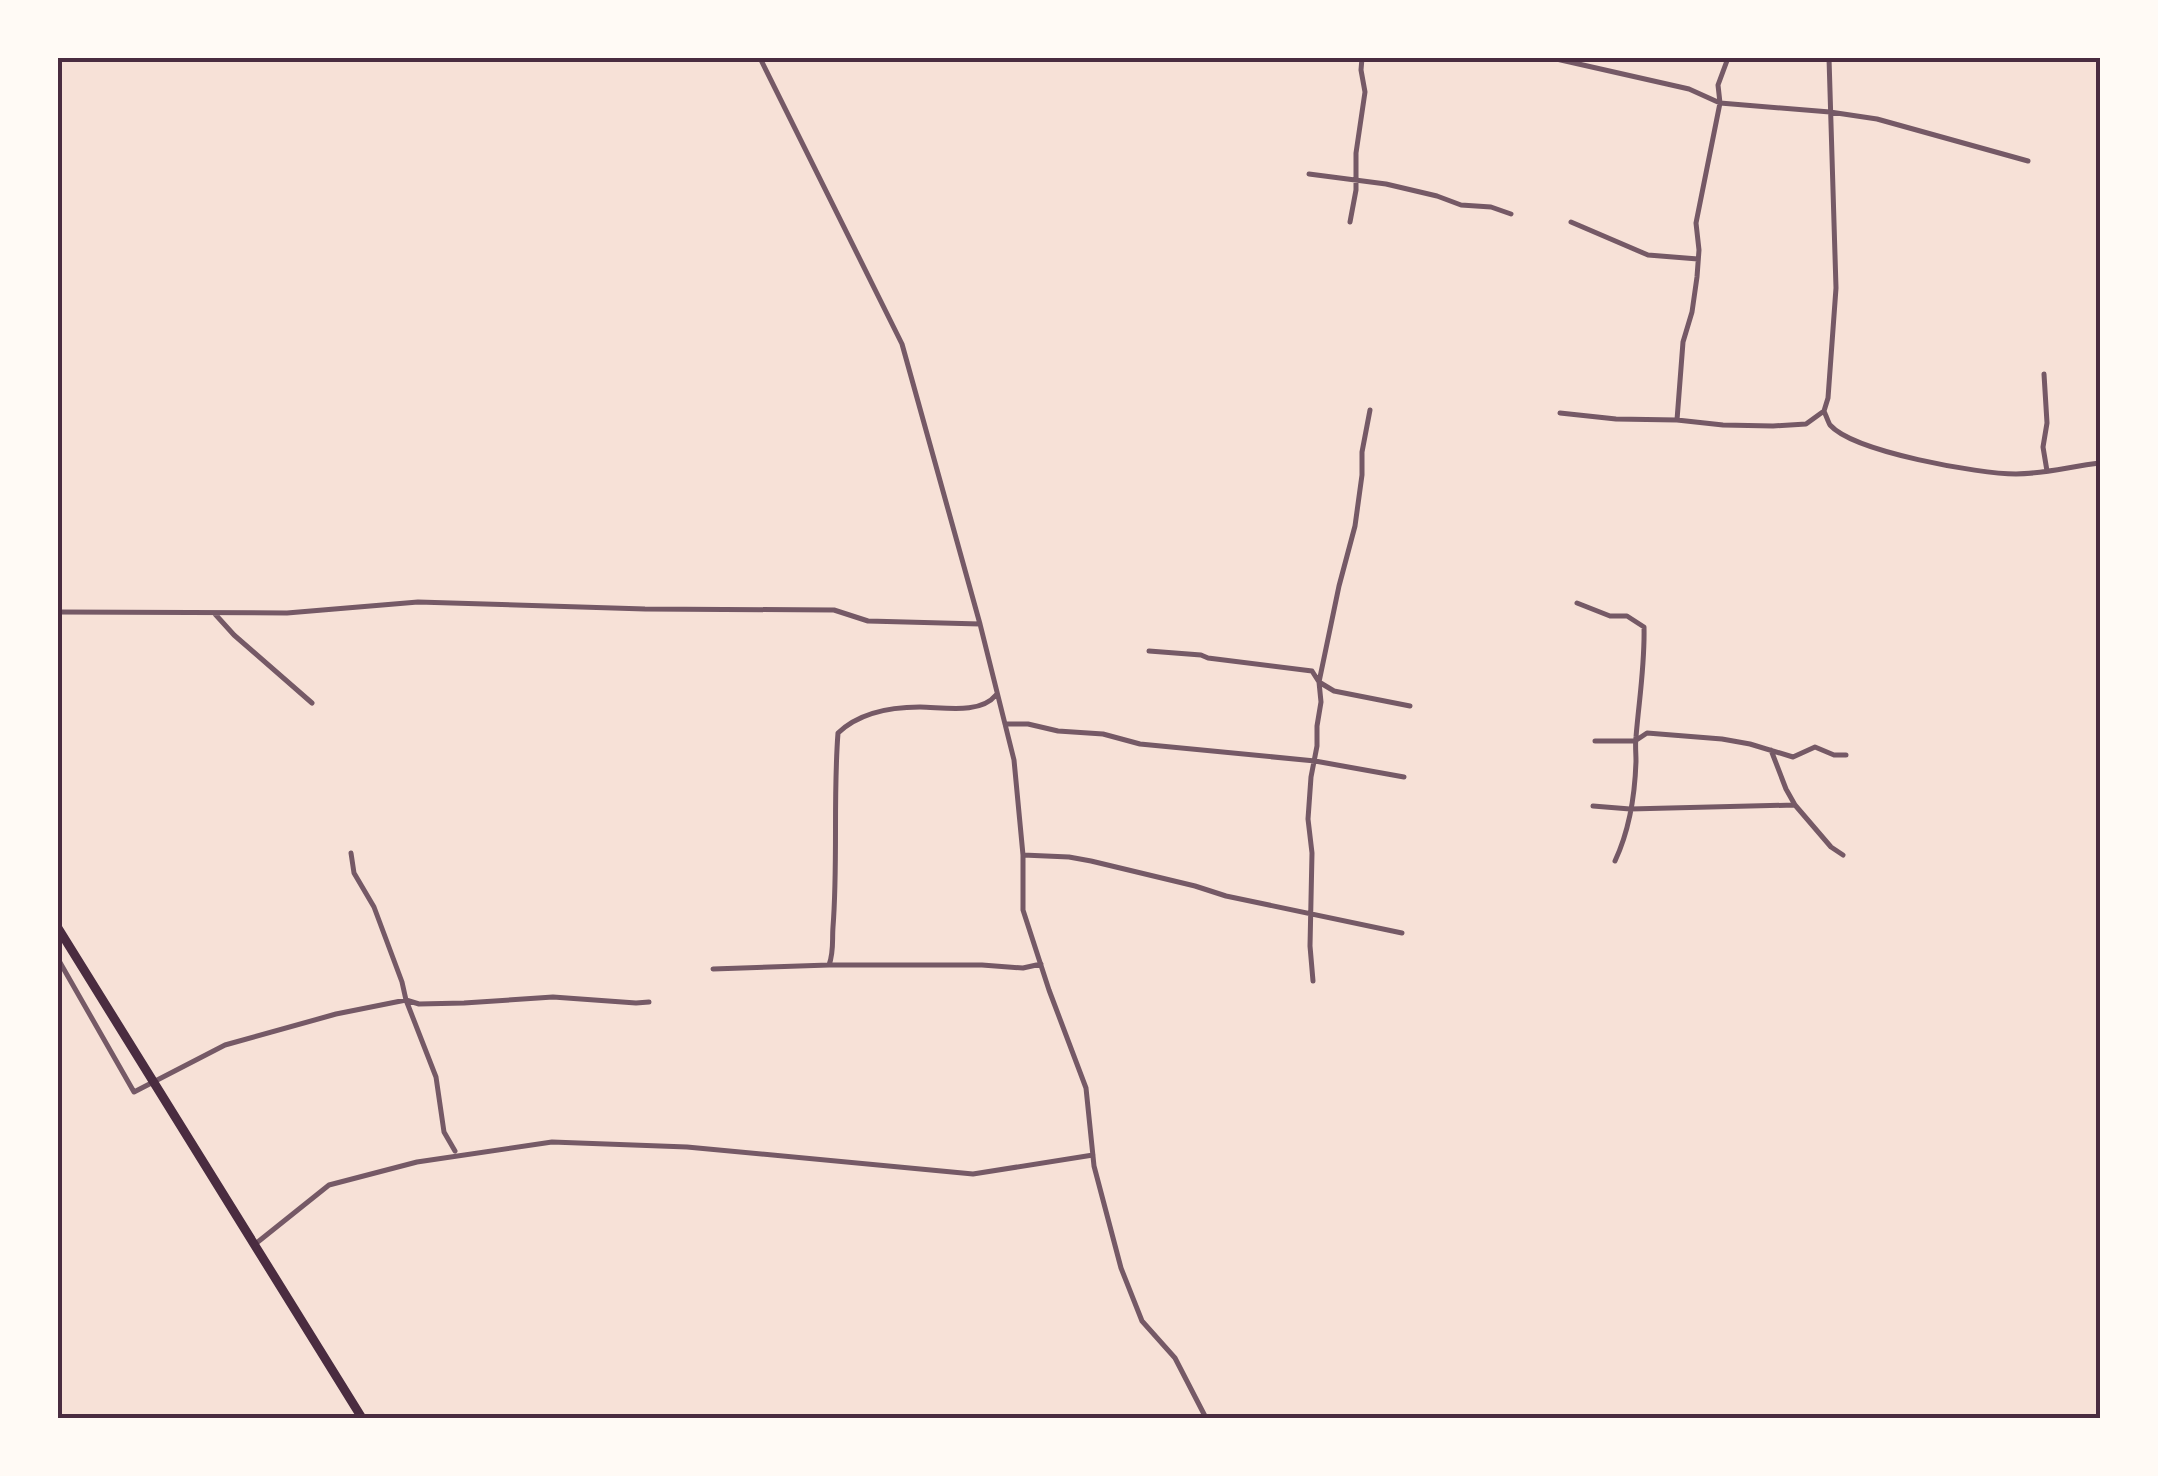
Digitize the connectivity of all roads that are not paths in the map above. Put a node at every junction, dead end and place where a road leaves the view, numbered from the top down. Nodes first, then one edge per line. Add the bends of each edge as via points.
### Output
1 (760, 58) edge
2 (1362, 58) edge
3 (1552, 58) edge
4 (1728, 58) edge
5 (1829, 58) edge
6 (1720, 103) junction
7 (1830, 112) junction
8 (2028, 160) dead end
9 (1309, 174) dead end
10 (1356, 181) junction
11 (1510, 214) dead end
12 (1350, 222) dead end
13 (1570, 222) dead end
14 (1698, 259) junction
15 (2044, 374) dead end
16 (1370, 410) dead end
17 (1824, 411) junction
18 (1560, 413) dead end
19 (1677, 420) junction
20 (2100, 462) edge
21 (2047, 471) junction
22 (1577, 603) dead end
23 (58, 612) edge
24 (213, 613) junction
25 (980, 624) junction
26 (1149, 651) dead end
27 (1319, 682) junction
28 (996, 694) junction
29 (312, 702) dead end
30 (1410, 706) dead end
31 (1004, 724) junction
32 (1596, 741) dead end
33 (1636, 741) junction
34 (1771, 750) junction
35 (1846, 755) dead end
36 (1315, 761) junction
37 (1404, 777) dead end
38 (1795, 805) junction
39 (1593, 806) dead end
40 (1630, 809) junction
41 (351, 853) dead end
42 (1023, 855) junction
43 (1842, 855) dead end
44 (1615, 861) dead end
45 (1311, 913) junction
46 (58, 928) edge
47 (1402, 933) dead end
48 (58, 959) edge
49 (1040, 964) junction
50 (829, 965) junction
51 (713, 969) dead end
52 (1313, 981) dead end
53 (406, 1000) junction
54 (649, 1002) dead end
55 (153, 1082) junction
56 (456, 1151) dead end
57 (1093, 1155) junction
58 (254, 1245) junction
59 (362, 1418) edge
60 (1206, 1418) edge

1 - 25 street via 902,344
2 - 10 street
3 - 6 street via 1690,88
4 - 6 street via 1718,85
5 - 7 street
6 - 7 street
6 - 14 street via 1696,223
7 - 8 street
7 - 17 street via 1836,288
9 - 10 street
10 - 11 street
10 - 12 street
13 - 14 street via 1648,255
14 - 19 street
15 - 21 street
16 - 27 street via 1355,526
17 - 19 street via 1806,424
17 - 21 street via 1830,425 1860,443 1917,459 1991,474
18 - 19 street
20 - 21 street
22 - 33 street via 1627,616 1644,628
23 - 24 street
24 - 25 street via 418,602 834,610 868,621
24 - 29 street
25 - 28 street
26 - 27 street via 1312,670
27 - 30 street
27 - 36 street
28 - 31 street
28 - 50 street via 977,706 878,712 852,720 838,733
31 - 36 street
31 - 42 street
32 - 33 street
33 - 34 street via 1647,734
33 - 40 street
34 - 35 street via 1793,757 1815,746
34 - 38 street
36 - 37 street
36 - 45 street via 1308,819
38 - 40 street
38 - 43 street
39 - 40 street
40 - 44 street
41 - 53 street
42 - 45 street via 1092,861
42 - 49 street via 1023,910
45 - 47 street
45 - 52 street
46 - 55 highway
48 - 55 street via 134,1092
49 - 50 street
49 - 57 street via 1086,1088
50 - 51 street
53 - 54 street
53 - 55 street via 225,1045
53 - 56 street via 436,1076 444,1132
55 - 58 highway
57 - 58 street via 973,1174 686,1146 552,1142 417,1162 328,1186
57 - 60 street via 1121,1268 1142,1320 1175,1358
58 - 59 highway

